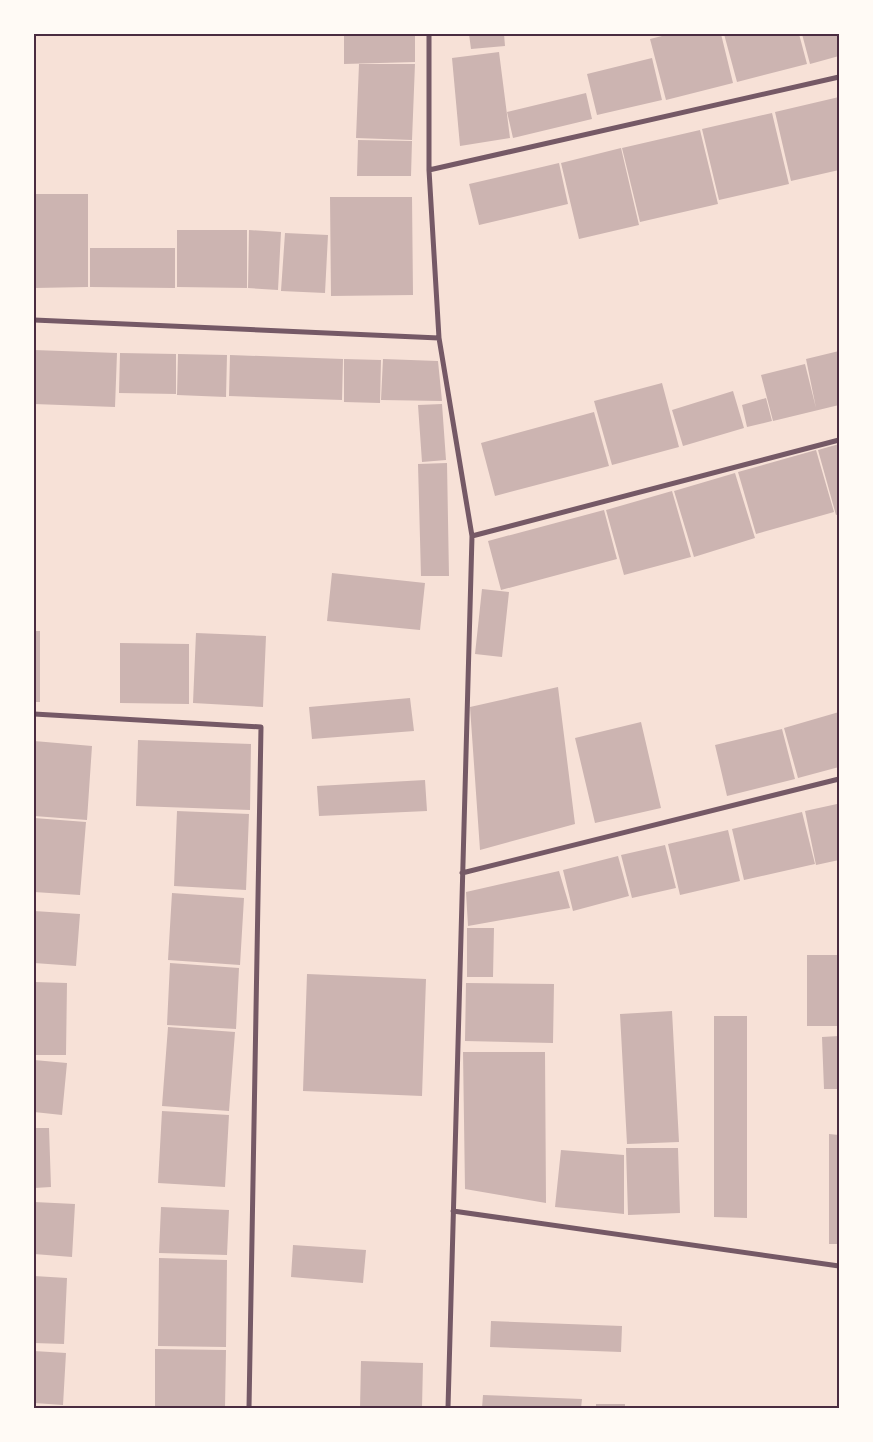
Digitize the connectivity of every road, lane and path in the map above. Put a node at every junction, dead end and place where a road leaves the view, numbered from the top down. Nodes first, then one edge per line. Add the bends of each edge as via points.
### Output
1 (429, 34) edge
2 (839, 77) edge
3 (429, 170) junction
4 (34, 320) edge
5 (439, 338) junction
6 (839, 440) edge
7 (472, 536) junction
8 (34, 714) edge
9 (839, 779) edge
10 (462, 872) junction
11 (453, 1211) junction
12 (839, 1266) edge
13 (249, 1408) edge
14 (448, 1408) edge

1 - 3 street
2 - 3 street
3 - 5 street
4 - 5 street
5 - 7 street
6 - 7 street
7 - 10 street
8 - 13 street via 261,727
9 - 10 street
10 - 11 street
11 - 12 street
11 - 14 street

